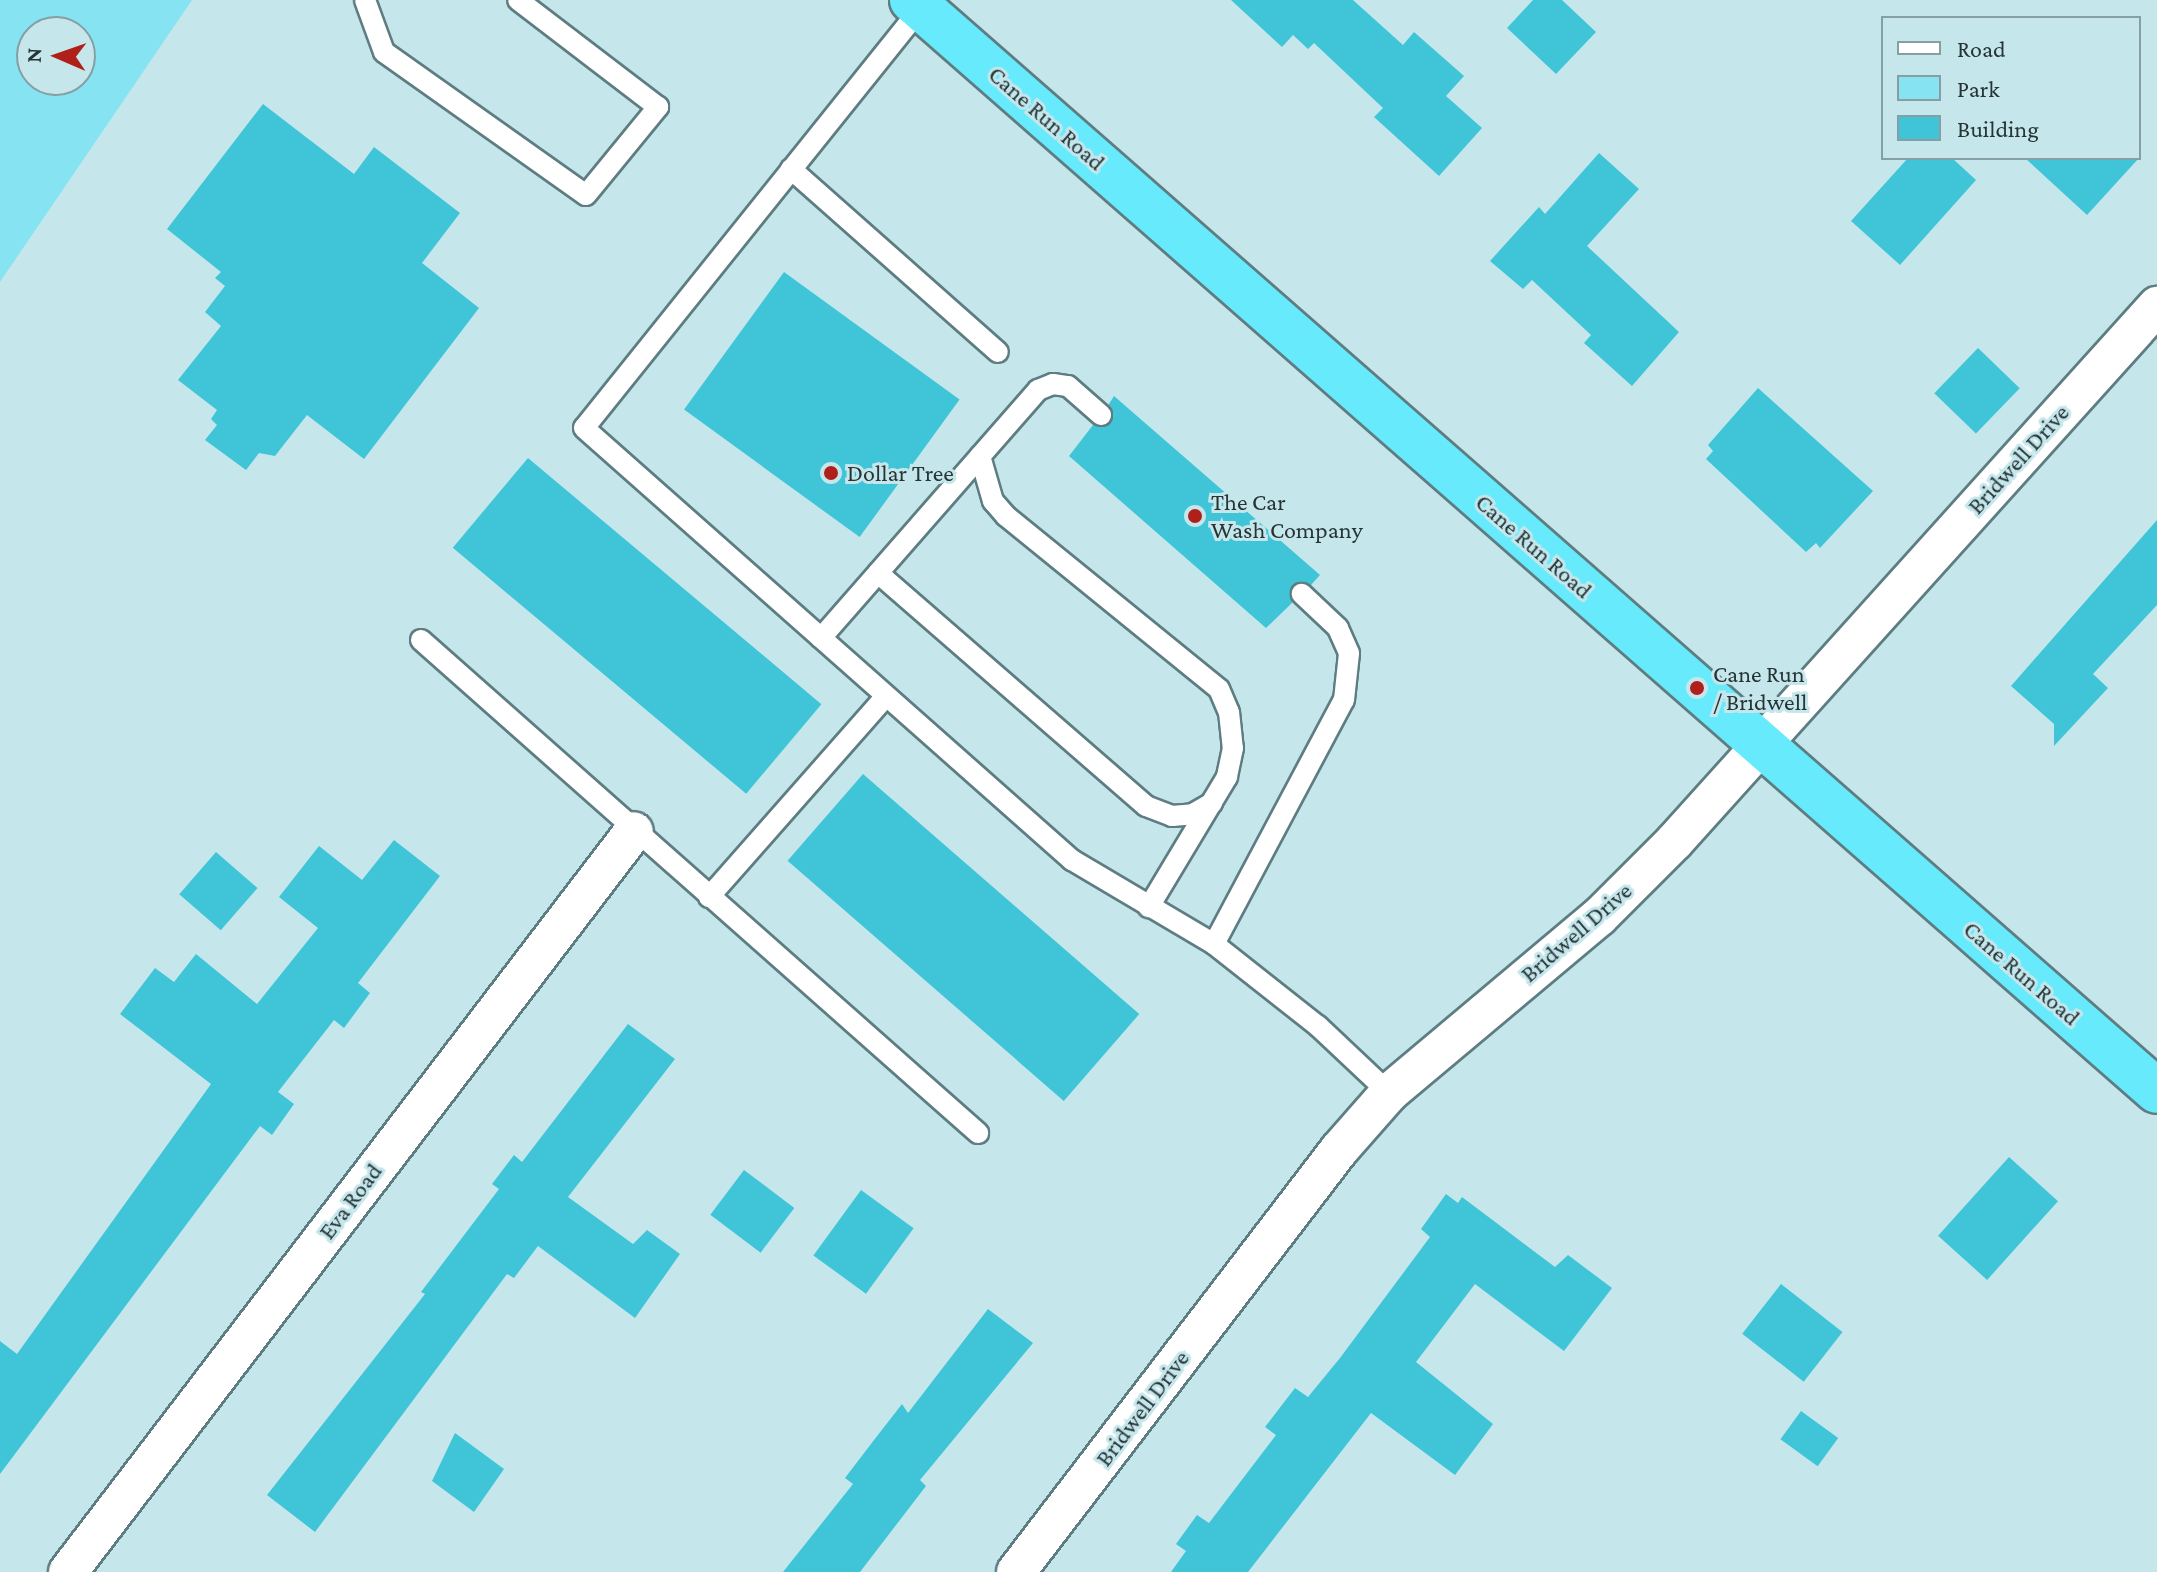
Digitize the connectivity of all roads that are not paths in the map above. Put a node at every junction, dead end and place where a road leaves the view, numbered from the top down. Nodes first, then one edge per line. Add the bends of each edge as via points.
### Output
1 (365, 0) edge
2 (518, 0) edge
3 (916, 4) edge
4 (791, 169) junction
5 (2157, 306) edge
6 (998, 352) dead end
7 (1101, 415) dead end
8 (980, 456) junction
9 (878, 573) junction
10 (1302, 594) dead end
11 (821, 638) junction
12 (421, 640) dead end
13 (886, 696) junction
14 (1761, 746) junction
15 (1212, 803) junction
16 (634, 831) junction
17 (709, 897) junction
18 (1149, 907) junction
19 (1214, 944) junction
20 (2157, 1091) edge
21 (1389, 1093) junction
22 (978, 1133) dead end
23 (68, 1572) edge
24 (1016, 1572) edge

1 - 2 lane via 384,52 586,195 658,107
3 - 4 lane
3 - 14 highway, Cane Run Road
4 - 6 lane
4 - 11 lane via 584,428
5 - 14 street, Bridwell Drive
7 - 8 lane via 1068,386 1053,384 1038,390
8 - 9 lane
8 - 15 lane via 993,501 1006,516 1219,689 1229,712 1233,748 1227,777
9 - 11 lane
9 - 15 lane via 1146,806 1172,816 1193,814
10 - 19 lane via 1338,628 1349,653 1344,700
11 - 13 lane
12 - 16 lane
13 - 17 lane
13 - 18 lane via 1072,860
14 - 20 highway, Cane Run Road
14 - 21 street, Bridwell Drive via 1599,917
15 - 18 lane
16 - 17 lane
16 - 23 street, Eva Road
17 - 22 lane
18 - 19 lane
19 - 21 lane via 1318,1026
21 - 24 street, Bridwell Drive via 1339,1150

